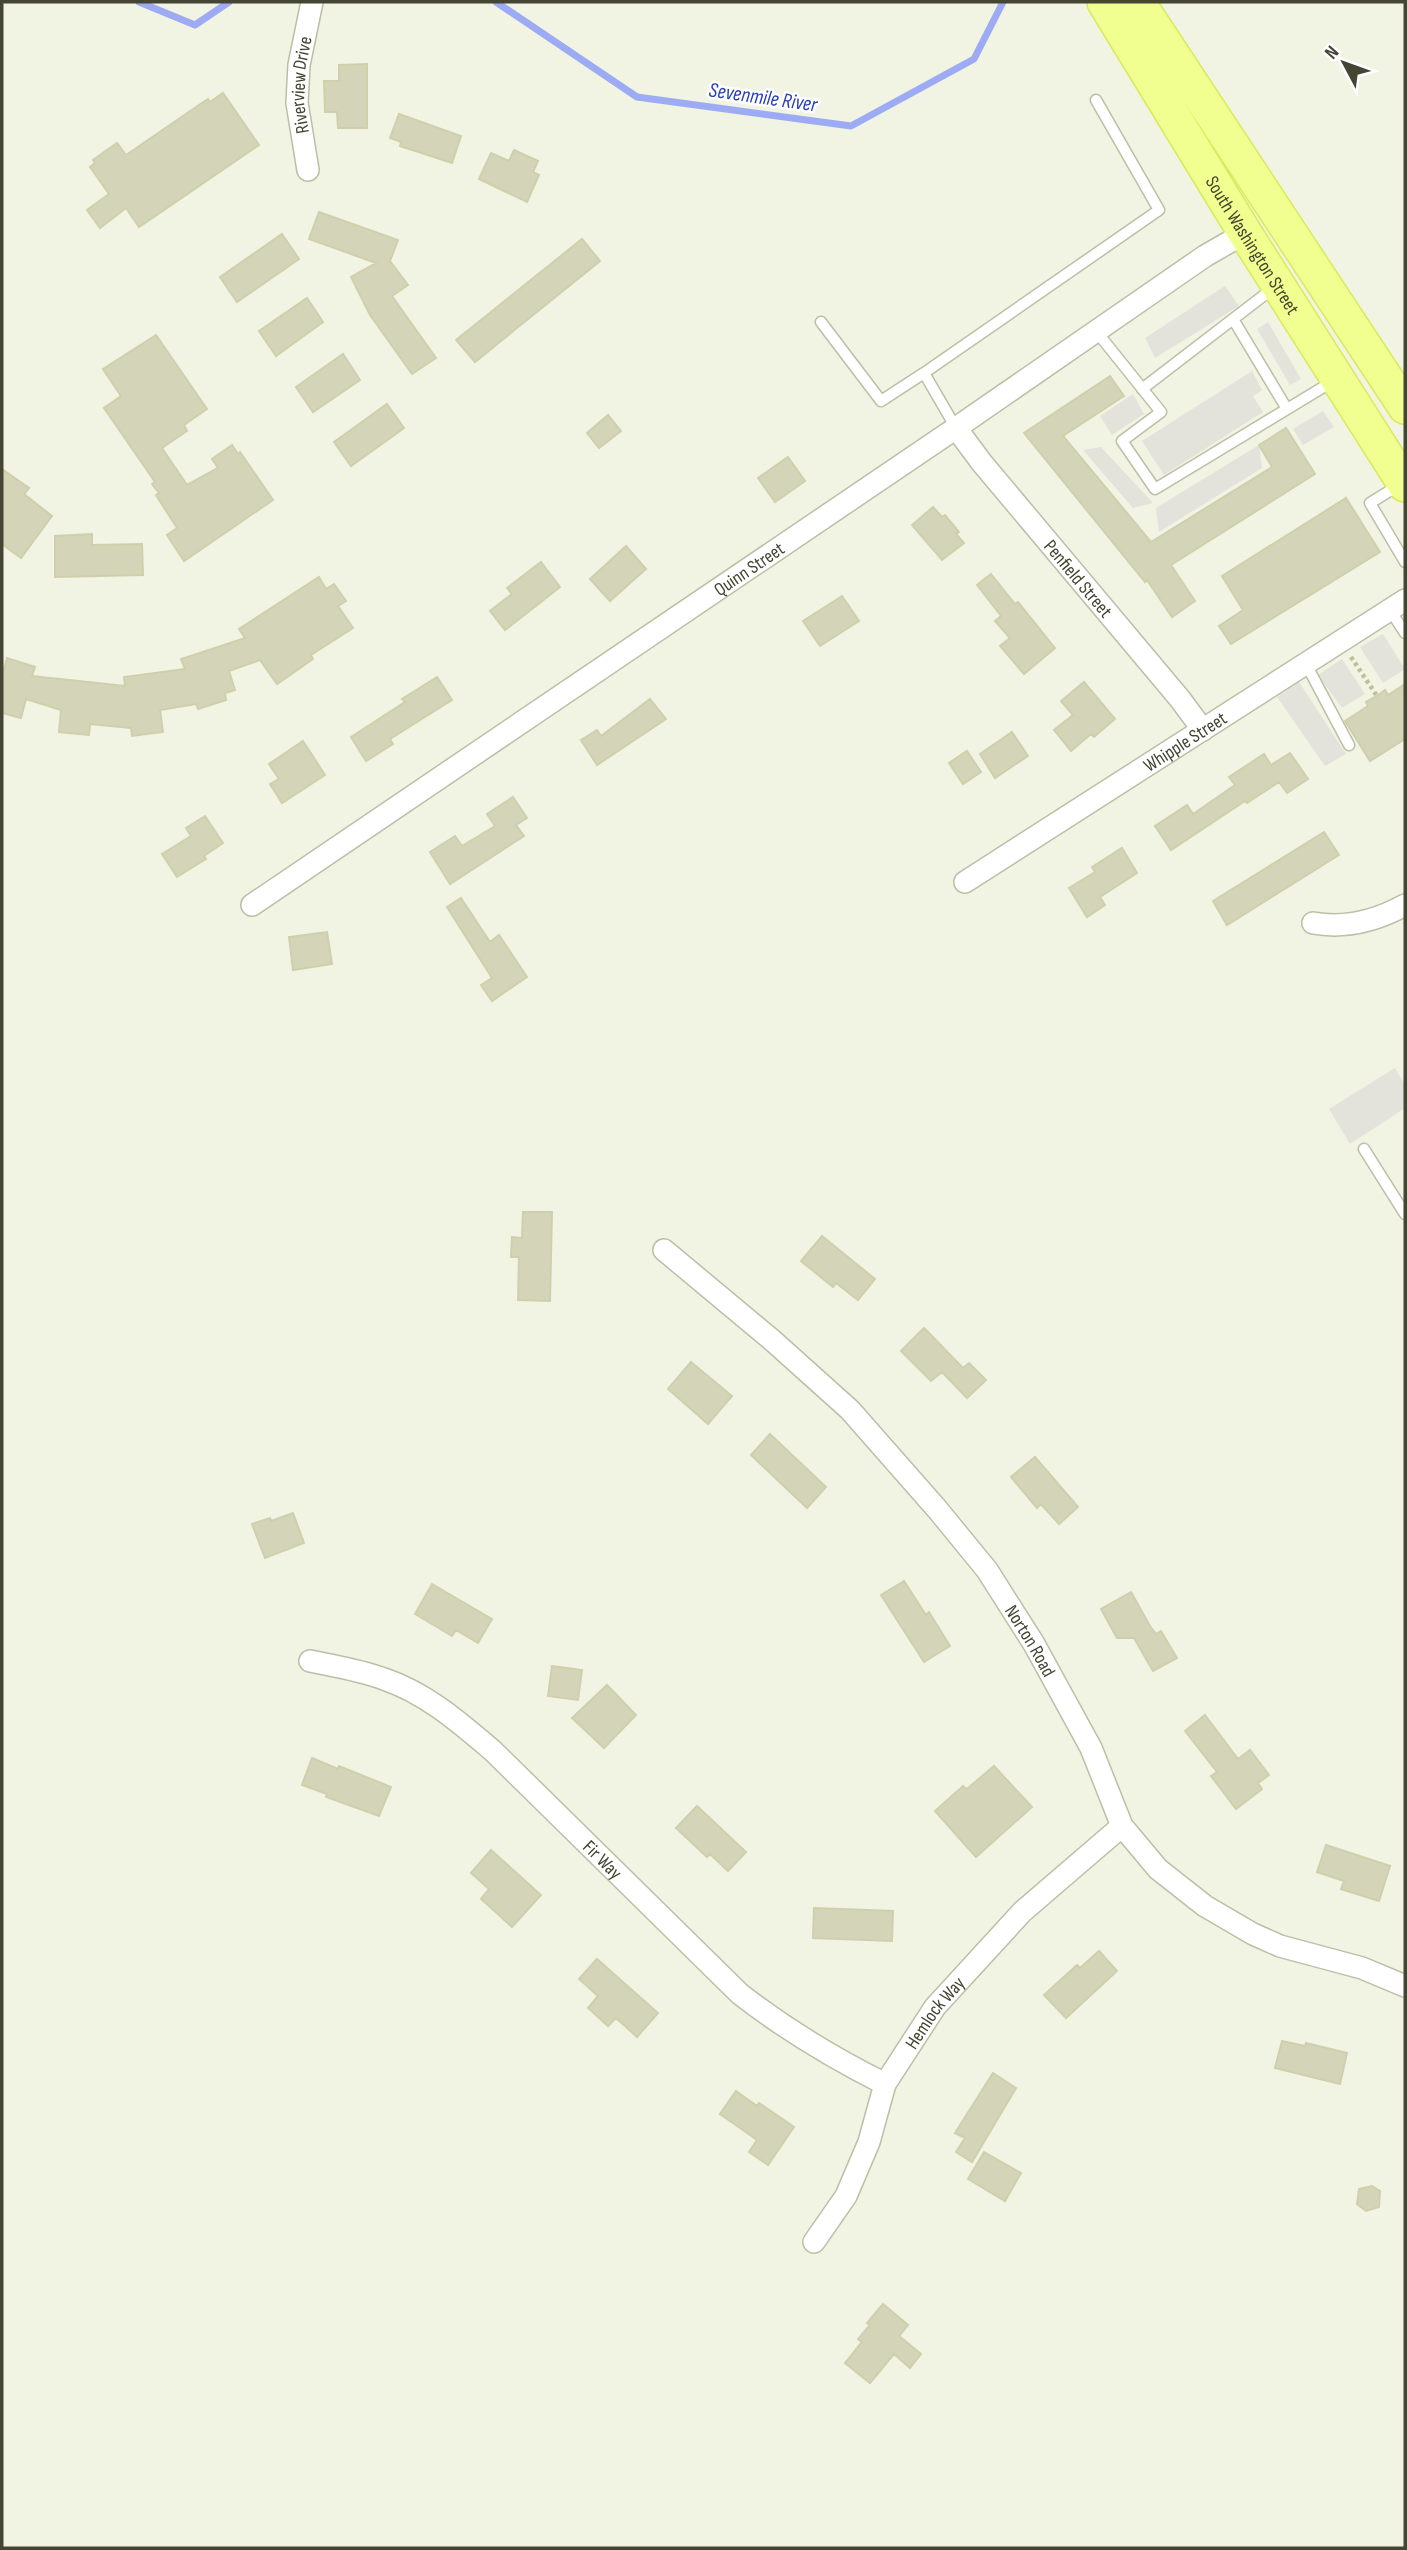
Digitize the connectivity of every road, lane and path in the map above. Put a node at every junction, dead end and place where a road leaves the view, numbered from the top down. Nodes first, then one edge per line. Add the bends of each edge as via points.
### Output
1 (312, 2) edge
2 (1104, 2) edge
3 (1139, 2) edge
4 (1096, 100) dead end
5 (308, 170) dead end
6 (1245, 233) junction
7 (1278, 285) junction
8 (1233, 319) junction
9 (821, 322) dead end
10 (1096, 331) junction
11 (924, 373) junction
12 (1337, 378) junction
13 (1142, 388) junction
14 (1405, 407) edge
15 (1287, 409) junction
16 (956, 428) junction
17 (1404, 484) edge
18 (1405, 562) edge
19 (1398, 605) edge
20 (1405, 633) edge
21 (1341, 641) junction
22 (1306, 664) junction
23 (1377, 696) dead end
24 (1203, 730) junction
25 (1349, 745) dead end
26 (965, 882) dead end
27 (251, 905) dead end
28 (1405, 905) edge
29 (1313, 923) dead end
30 (1364, 1149) dead end
31 (1405, 1214) edge
32 (664, 1250) dead end
33 (310, 1661) dead end
34 (1122, 1826) junction
35 (1405, 1986) edge
36 (885, 2084) junction
37 (814, 2242) dead end

1 - 5 street, Riverview Drive via 299,65 297,103
2 - 6 main road, South Washington Street
3 - 14 main road, South Washington Street
4 - 11 lane via 1159,210
6 - 7 main road, South Washington Street
6 - 10 street, Quinn Street
7 - 8 lane
7 - 12 main road, South Washington Street
8 - 13 lane
8 - 15 lane
9 - 11 lane via 881,401
10 - 13 lane
10 - 16 street, Quinn Street
11 - 16 lane
12 - 15 lane
12 - 17 main road, South Washington Street
13 - 15 lane via 1161,412 1122,441 1155,489
16 - 24 street, Penfield Street
16 - 27 street, Quinn Street
17 - 18 lane via 1370,503
19 - 20 lane
19 - 21 street, Whipple Street
21 - 22 street, Whipple Street
21 - 23 path
22 - 24 street, Whipple Street
22 - 25 lane
24 - 26 street, Whipple Street
28 - 29 street via 1374,920 1331,926
30 - 31 lane
32 - 34 street, Norton Road via 850,1410 987,1570 1091,1748
33 - 36 street, Fir Way via 385,1679 459,1722 740,1994 835,2060
34 - 35 street, Norton Road via 1158,1869 1228,1920 1280,1946 1362,1968
34 - 36 street, Hemlock Way via 1022,1912 935,2007
36 - 37 street, Hemlock Way via 869,2142 846,2196

